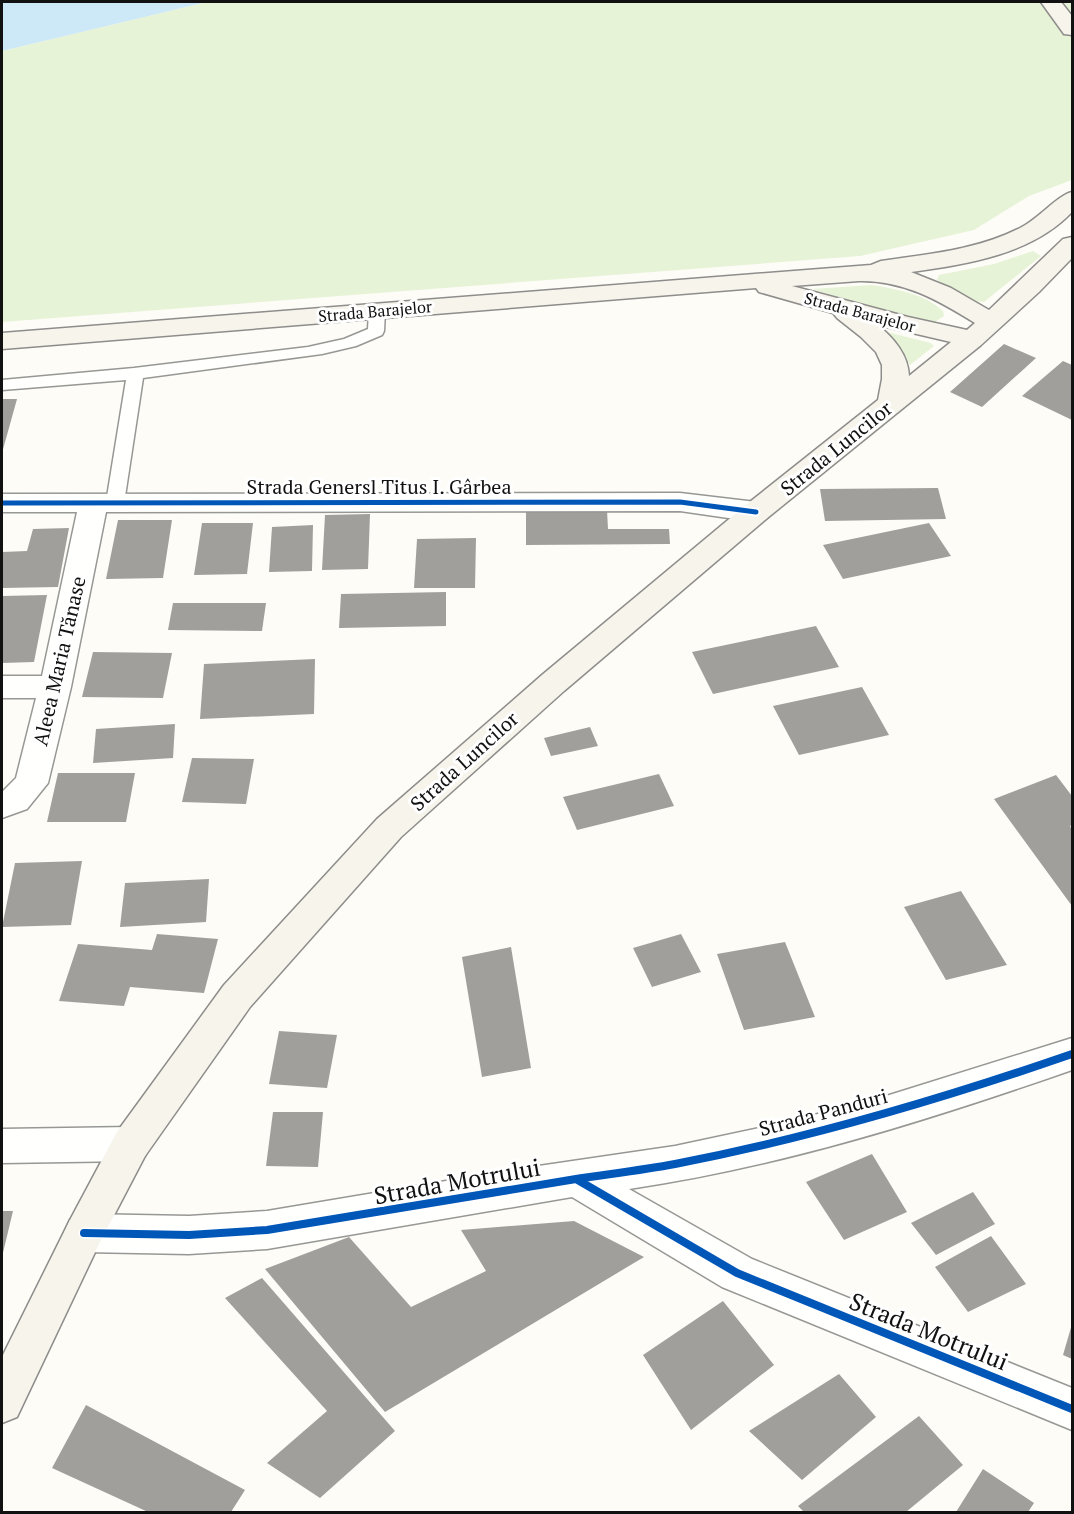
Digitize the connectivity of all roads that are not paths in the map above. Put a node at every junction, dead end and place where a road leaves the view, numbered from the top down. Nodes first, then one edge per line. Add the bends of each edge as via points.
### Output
1 (1051, 2) edge
2 (1072, 29) edge
3 (1072, 199) edge
4 (1072, 244) edge
5 (855, 273) junction
6 (749, 282) junction
7 (837, 307) junction
8 (377, 311) junction
9 (981, 330) junction
10 (2, 341) edge
11 (135, 374) junction
12 (2, 386) edge
13 (891, 404) junction
14 (2, 503) edge
15 (104, 503) junction
16 (756, 512) junction
17 (2, 687) edge
18 (55, 687) junction
19 (2, 805) edge
20 (1072, 1054) edge
21 (131, 1144) junction
22 (2, 1146) edge
23 (576, 1179) junction
24 (84, 1233) junction
25 (2, 1402) edge
26 (1072, 1409) edge

1 - 2 main road
3 - 5 main road via 1048,222 1002,244
4 - 9 main road, Strada Luncilor
5 - 6 main road, Strada Barajelor
5 - 9 main road, Strada Barajelor via 888,274 941,292
6 - 7 main road, Strada Barajelor
6 - 8 main road, Strada Barajelor
7 - 9 main road, Strada Barajelor
7 - 13 main road via 879,340 890,356 897,373
8 - 10 main road, Strada Barajelor
8 - 11 lane via 376,331 363,339 318,349
9 - 13 main road, Strada Luncilor
11 - 12 lane
11 - 15 lane
13 - 16 main road, Strada Luncilor
14 - 15 street, Strada Genersl Titus I. Gârbea
15 - 16 street, Strada Genersl Titus I. Gârbea via 680,502
15 - 18 street, Aleea Maria Tănase
16 - 21 main road, Strada Luncilor via 552,682 389,828 237,996
17 - 18 street
18 - 19 street, Aleea Maria Tănase via 31,783 15,800
20 - 23 street, Strada Panduri via 970,1089 804,1136 686,1162
21 - 22 street
21 - 24 main road, Strada Luncilor
23 - 24 street, Strada Motrului via 267,1230 189,1235
23 - 26 street, Strada Motrului via 737,1273
24 - 25 main road, Strada Luncilor

